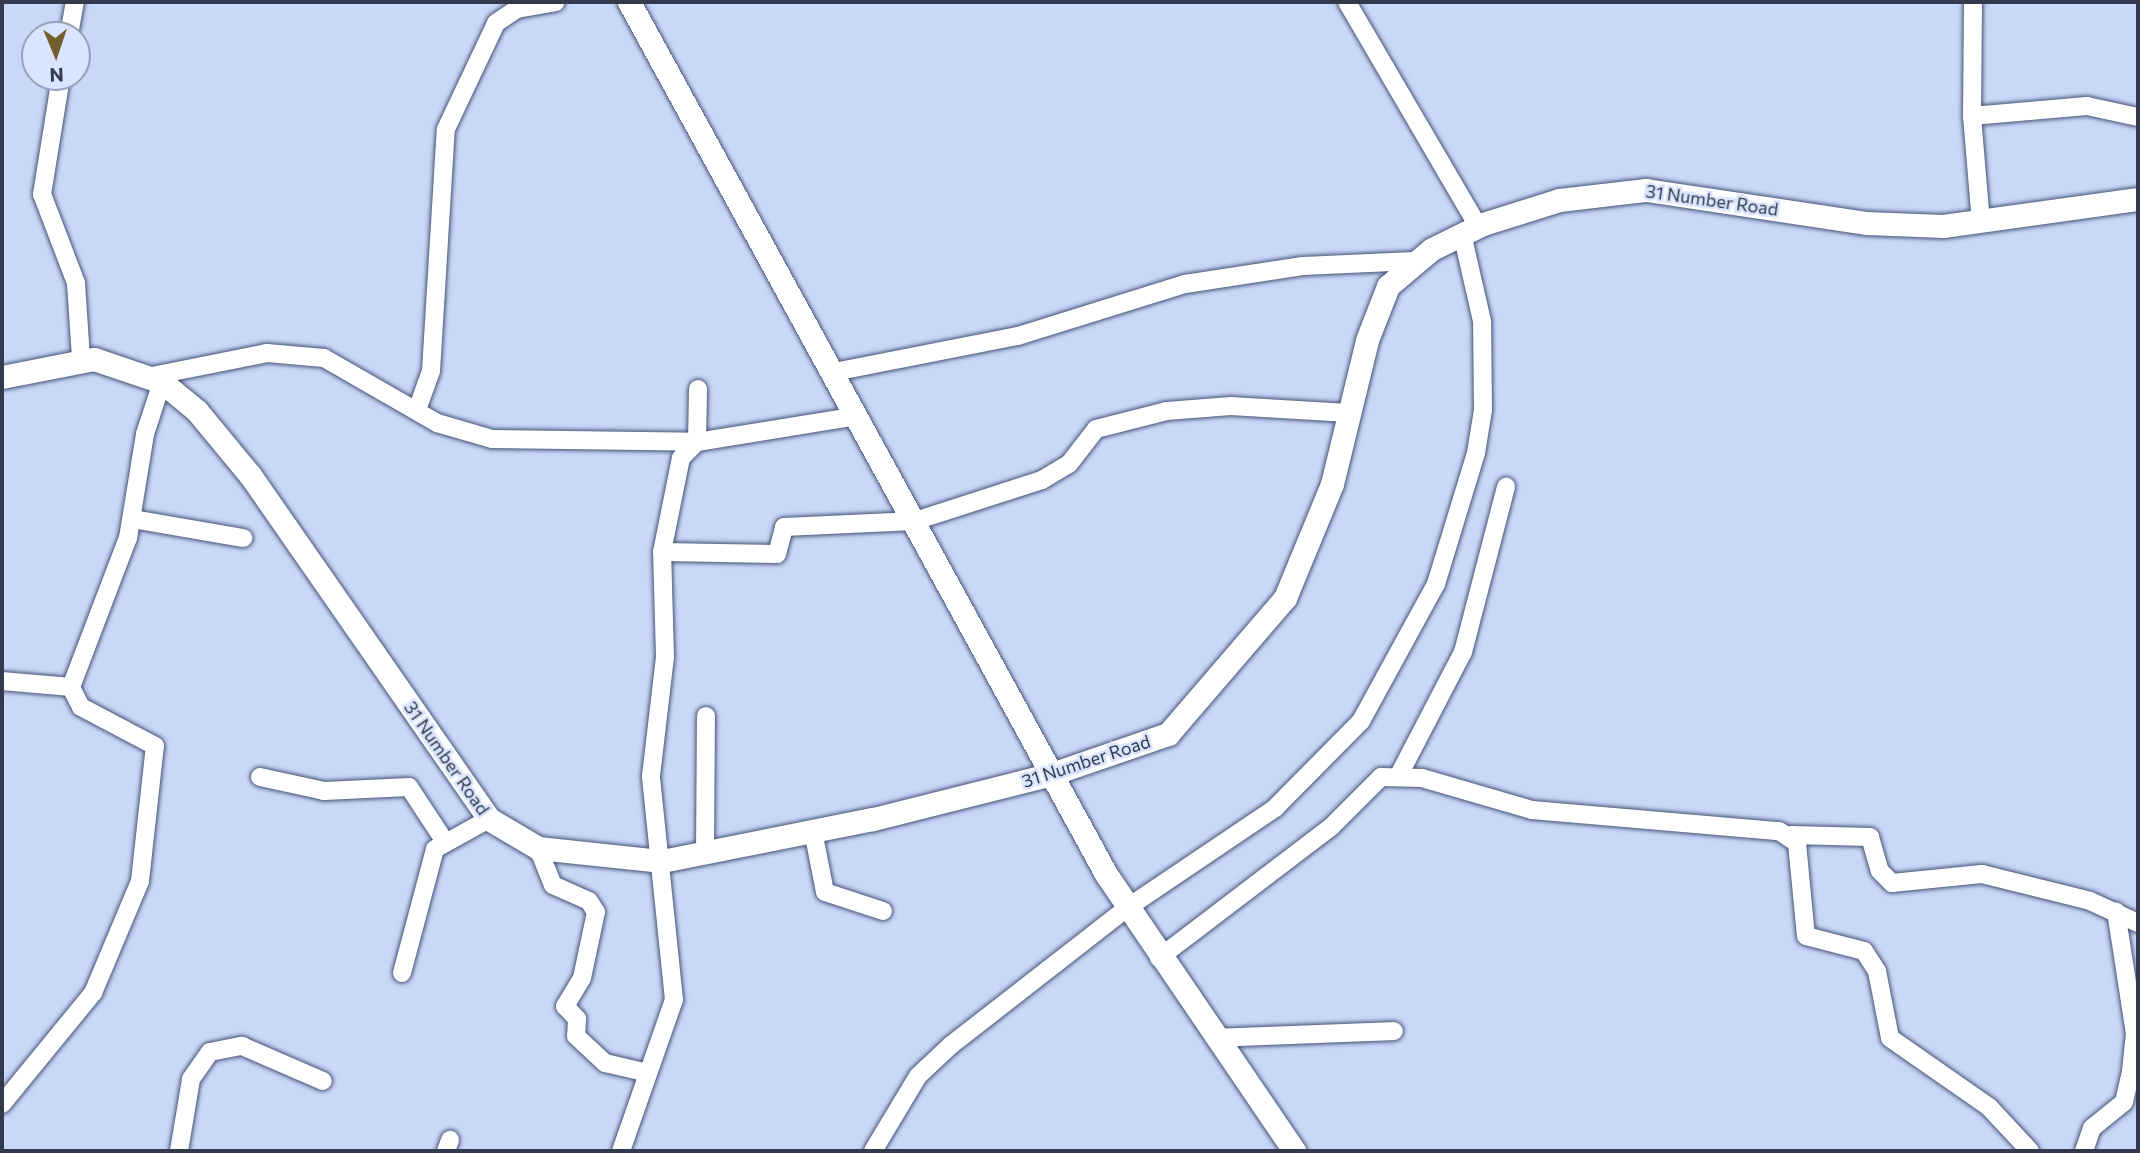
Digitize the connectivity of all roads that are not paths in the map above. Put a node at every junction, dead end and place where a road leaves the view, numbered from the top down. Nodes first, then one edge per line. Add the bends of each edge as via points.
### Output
1 (75, 2) edge
2 (555, 2) edge
3 (629, 2) edge
4 (1347, 2) edge
5 (1973, 2) edge
6 (72, 21) edge
7 (59, 91) edge
8 (1972, 116) junction
9 (2138, 117) edge
10 (2138, 199) edge
11 (1981, 223) junction
12 (1479, 226) junction
13 (1414, 261) junction
14 (81, 359) junction
15 (834, 372) junction
16 (2, 377) edge
17 (158, 379) junction
18 (698, 390) dead end
19 (417, 410) junction
20 (1348, 414) junction
21 (857, 415) junction
22 (697, 442) junction
23 (1506, 487) dead end
24 (132, 519) junction
25 (915, 521) junction
26 (243, 538) dead end
27 (662, 552) junction
28 (2, 681) edge
29 (71, 687) junction
30 (706, 716) dead end
31 (1400, 773) junction
32 (1052, 774) junction
33 (260, 778) dead end
34 (489, 819) junction
35 (813, 831) junction
36 (1791, 835) junction
37 (444, 840) junction
38 (538, 848) junction
39 (705, 853) junction
40 (662, 861) junction
41 (883, 911) dead end
42 (1129, 911) junction
43 (2116, 911) junction
44 (2138, 923) edge
45 (1157, 955) junction
46 (402, 973) dead end
47 (1394, 1031) dead end
48 (1215, 1038) junction
49 (644, 1072) junction
50 (323, 1081) dead end
51 (2, 1104) edge
52 (179, 1151) edge
53 (621, 1151) edge
54 (873, 1151) edge
55 (1294, 1151) edge
56 (2030, 1151) edge
57 (2084, 1151) edge

1 - 6 street
2 - 19 street via 517,9 496,23 446,129 431,371
3 - 15 main road
4 - 12 street
5 - 8 street
7 - 14 street via 41,194 76,283
8 - 9 street via 2087,106
8 - 11 street
10 - 11 main road, 31 Number Road
11 - 12 main road, 31 Number Road via 1866,223 1646,190 1559,200
12 - 13 main road, 31 Number Road
12 - 42 street via 1483,410 1460,513 1402,652 1361,721 1275,808
13 - 15 street via 1303,266 1195,282 1018,336
13 - 20 main road, 31 Number Road via 1380,303
14 - 16 main road, 31 Number Road
14 - 17 main road, 31 Number Road
15 - 21 main road
17 - 19 street via 267,353 324,358
17 - 24 street
17 - 34 main road, 31 Number Road via 197,411 250,475
18 - 22 street
19 - 22 street via 470,436
20 - 25 street via 1209,406 1104,426 1055,474
20 - 32 main road, 31 Number Road via 1332,484 1285,598 1168,734
21 - 22 street
21 - 25 main road
22 - 27 street via 681,458
23 - 31 street via 1464,652
24 - 26 street
24 - 29 street
25 - 27 street via 784,527 778,554
25 - 32 main road
27 - 40 street via 665,657 651,776
28 - 29 street
29 - 51 street via 81,707 155,746 143,868 124,928 93,993
30 - 39 street
31 - 36 street via 1532,810
31 - 45 street via 1381,777 1331,827
32 - 35 main road, 31 Number Road
32 - 42 main road
33 - 37 street via 324,791 409,787
34 - 37 street
34 - 38 main road, 31 Number Road
35 - 39 main road, 31 Number Road
35 - 41 street via 825,892
36 - 43 street via 1870,837 1884,877 1892,883 1968,872
36 - 56 street via 1805,936 1864,951 1877,971 1890,1038 1989,1107
37 - 46 street via 433,855
38 - 40 main road, 31 Number Road
38 - 49 street via 553,885 589,901 596,912 582,978 565,1006 577,1019 576,1036 598,1059
39 - 40 main road, 31 Number Road
40 - 49 street via 675,986
42 - 45 main road
42 - 54 street via 918,1076
43 - 44 street
43 - 57 street via 2133,1020 2131,1071 2124,1102 2092,1128
45 - 48 main road
47 - 48 street
48 - 55 main road
49 - 53 street
50 - 52 street via 242,1046 210,1052 191,1079

